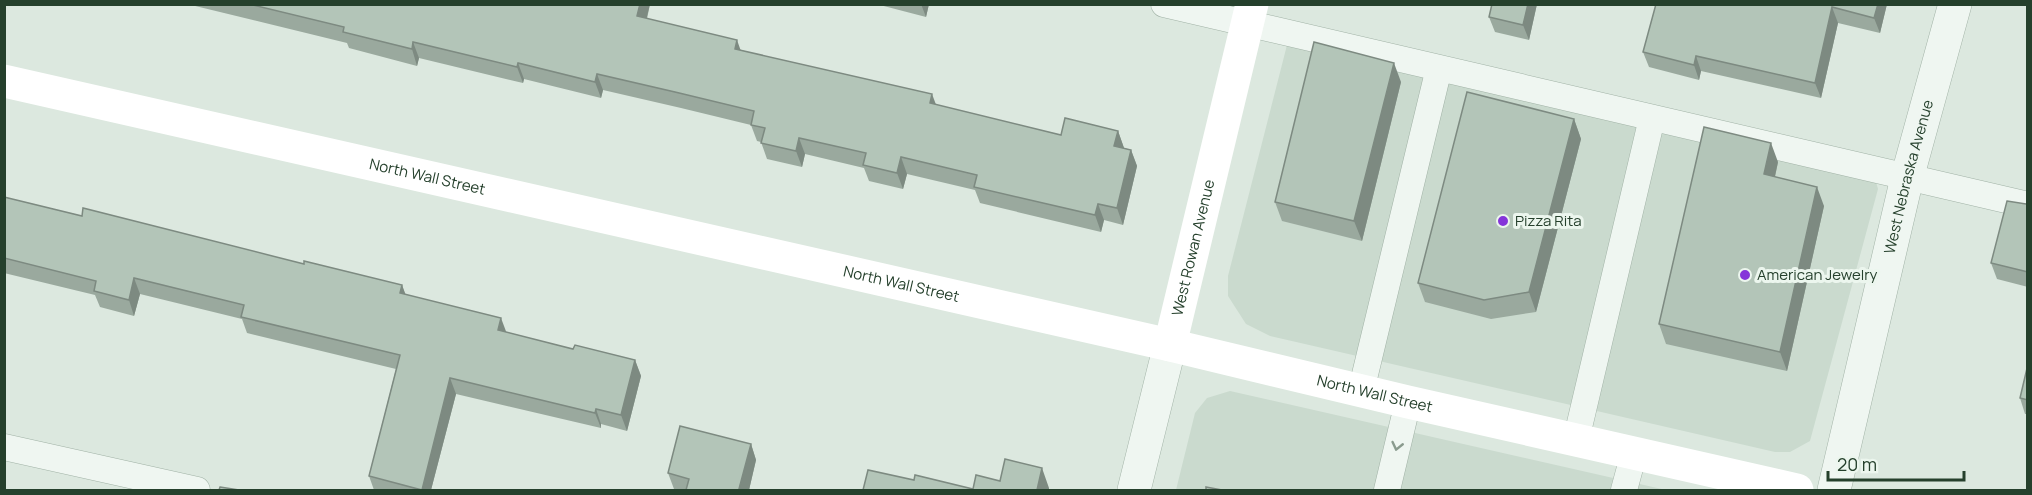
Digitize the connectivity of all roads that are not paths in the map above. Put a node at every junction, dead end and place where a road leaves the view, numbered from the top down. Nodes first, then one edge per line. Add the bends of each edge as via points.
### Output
1 (1164, 4) edge
2 (1954, 4) edge
3 (1250, 14) edge
4 (1439, 68) junction
5 (4, 81) edge
6 (1652, 118) junction
7 (1907, 178) junction
8 (2028, 205) edge
9 (1170, 345) junction
10 (1360, 391) junction
11 (1408, 402) junction
12 (1576, 440) junction
13 (4, 447) edge
14 (1634, 453) junction
15 (197, 490) edge
16 (1134, 490) edge
17 (1387, 490) edge
18 (1624, 490) edge
19 (1797, 490) edge
20 (1834, 490) edge

1 - 3 lane
2 - 7 street, West Nebraska Avenue
3 - 4 lane
3 - 9 street, West Rowan Avenue
4 - 6 lane
4 - 10 lane
5 - 9 street, North Wall Street
6 - 7 lane
6 - 12 lane
7 - 8 lane
7 - 20 street, West Nebraska Avenue
9 - 10 street, North Wall Street
9 - 16 street, West Rowan Avenue
10 - 11 street, North Wall Street
11 - 12 street, North Wall Street
11 -> 17 lane
12 - 14 street, North Wall Street
13 - 15 lane
14 - 18 lane
14 - 19 street, North Wall Street

